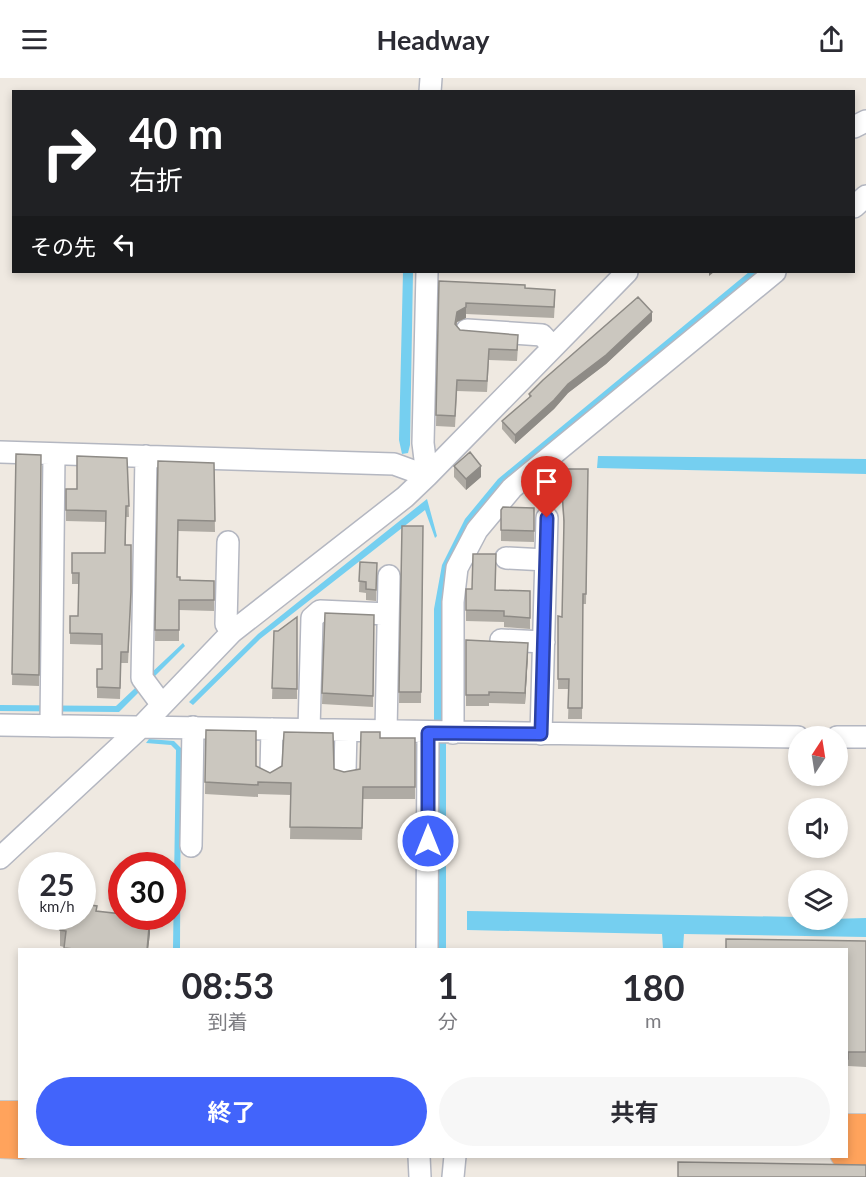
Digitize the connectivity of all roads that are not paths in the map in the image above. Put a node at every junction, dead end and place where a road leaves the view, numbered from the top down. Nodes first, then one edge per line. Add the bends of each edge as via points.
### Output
1 (427, 273) edge
2 (626, 273) edge
3 (774, 273) edge
4 (467, 330) edge
5 (553, 347) junction
6 (0, 452) edge
7 (54, 454) junction
8 (146, 456) junction
9 (427, 476) junction
10 (547, 518) dead end
11 (228, 542) dead end
12 (507, 558) dead end
13 (546, 560) junction
14 (389, 576) dead end
15 (388, 614) junction
16 (232, 632) junction
17 (501, 640) edge
18 (544, 642) junction
19 (152, 692) junction
20 (0, 725) edge
21 (51, 726) junction
22 (141, 727) junction
23 (193, 727) junction
24 (272, 729) junction
25 (309, 730) junction
26 (346, 731) junction
27 (386, 732) junction
28 (428, 733) junction
29 (453, 733) junction
30 (541, 734) junction
31 (788, 737) edge
32 (848, 737) edge
33 (866, 737) edge
34 (345, 771) edge
35 (271, 772) edge
36 (191, 846) dead end
37 (0, 858) edge
38 (428, 948) edge
39 (0, 1117) edge
40 (18, 1117) edge
41 (848, 1130) edge
42 (866, 1130) edge
43 (0, 1143) edge
44 (18, 1143) edge
45 (848, 1153) edge
46 (866, 1153) edge
47 (419, 1158) edge
48 (455, 1158) edge
49 (420, 1177) edge
50 (453, 1177) edge

1 - 9 street via 423,443
2 - 5 street
3 - 29 street via 512,488 477,530 457,568 453,602
4 - 5 street via 542,335
5 - 9 street
6 - 7 street
7 - 8 street
7 - 21 street
8 - 9 street via 394,464
8 - 19 street
9 - 16 street
10 - 13 street
11 - 16 street via 226,624
12 - 13 street
13 - 18 street
14 - 15 street
15 - 25 street via 320,611 312,618
15 - 27 street
16 - 19 street
17 - 18 street
18 - 30 street
19 - 22 street
20 - 21 street
21 - 22 street
22 - 23 street
22 - 37 street
23 - 24 street
23 - 36 street
24 - 25 street
24 - 35 street
25 - 26 street
26 - 27 street
26 - 34 street
27 - 28 street
28 - 29 street
28 - 38 street
29 - 30 street
30 - 31 street
32 - 33 street
39 - 40 highway
41 - 42 highway
43 - 44 highway
45 - 46 highway
47 - 49 street
48 - 50 street

